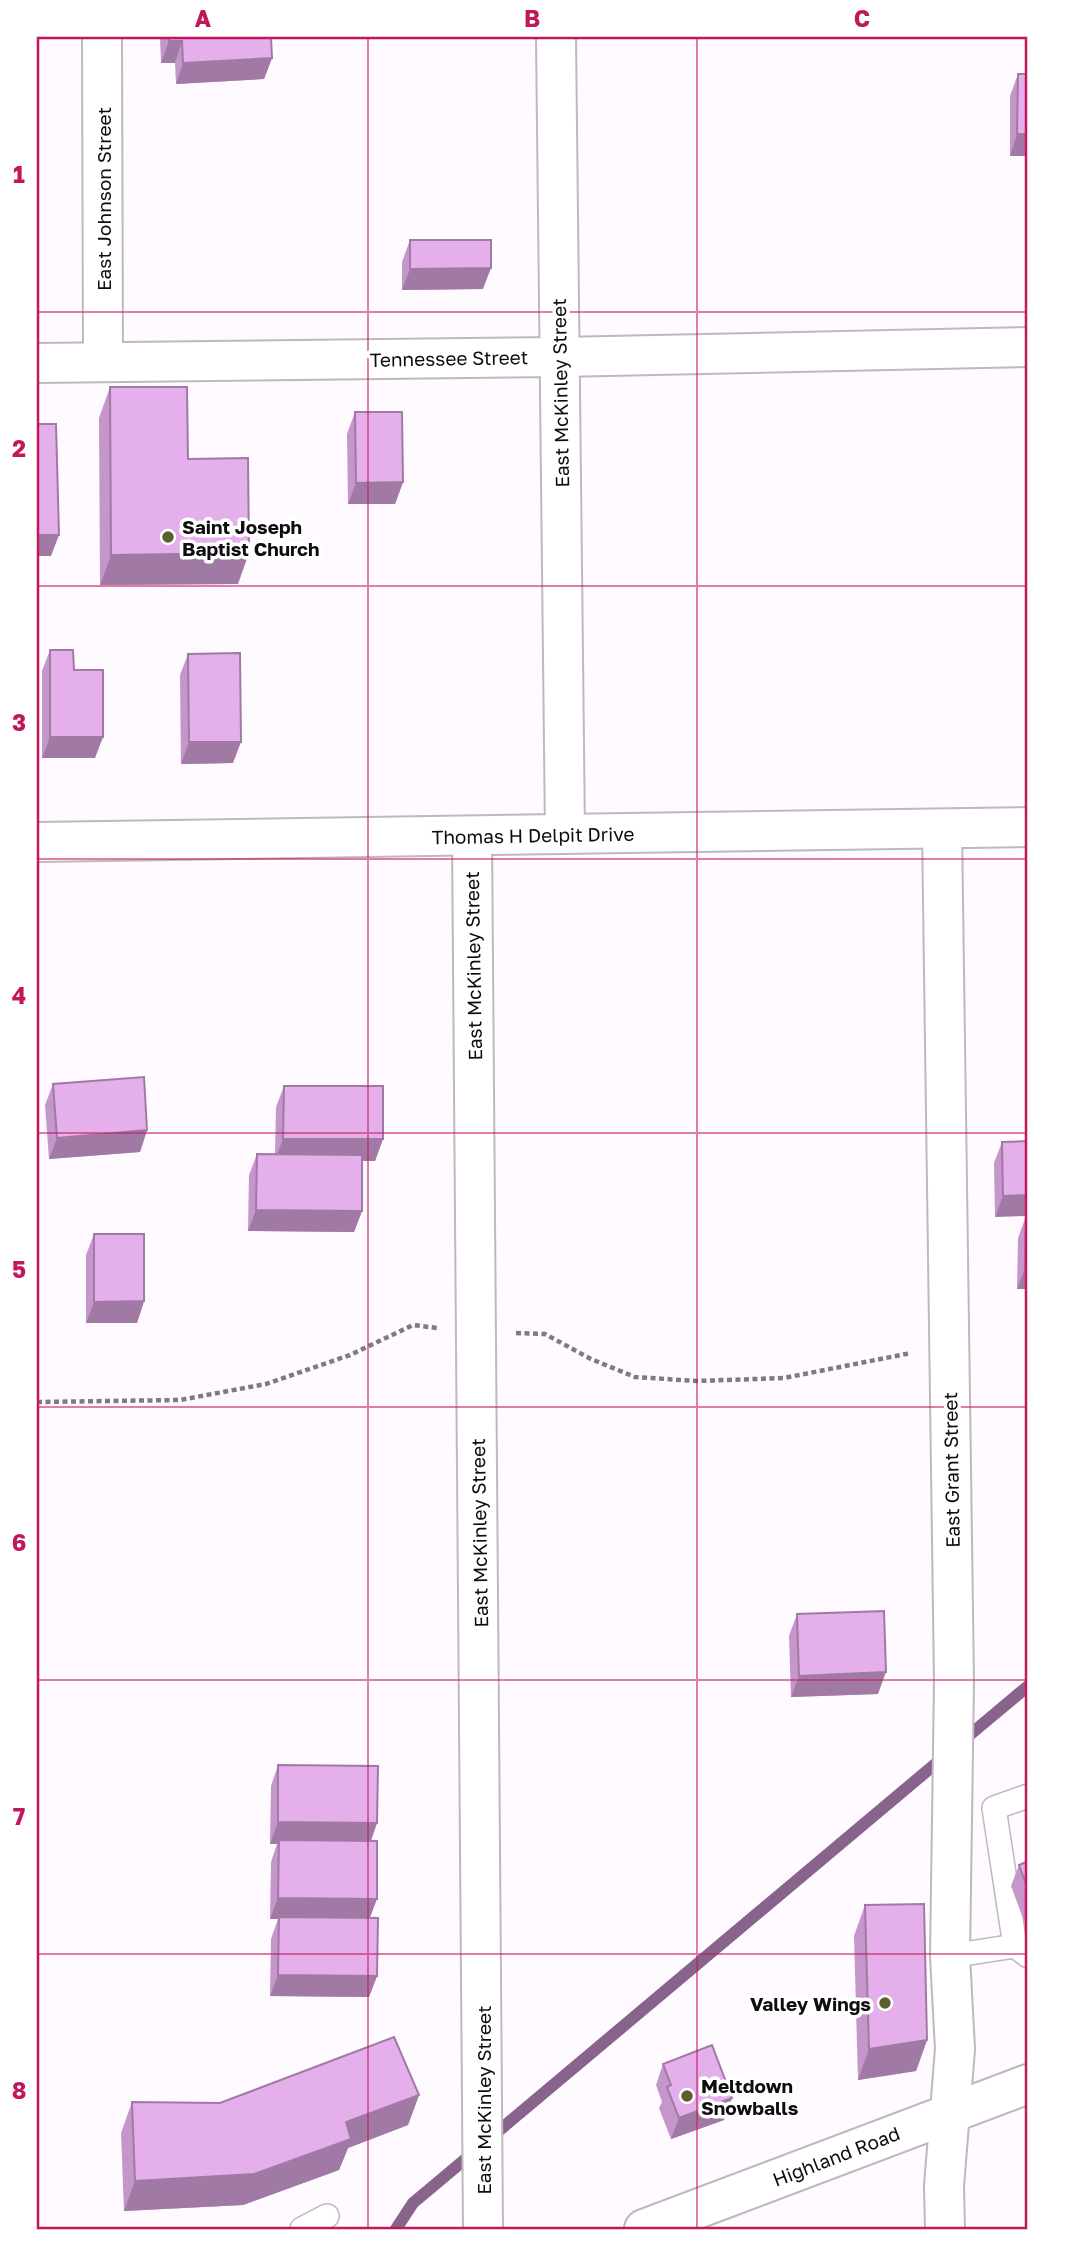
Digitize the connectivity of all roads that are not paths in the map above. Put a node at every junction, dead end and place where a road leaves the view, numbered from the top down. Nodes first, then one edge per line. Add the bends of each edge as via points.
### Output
1 (102, 37) edge
2 (556, 37) edge
3 (1028, 347) edge
4 (560, 357) junction
5 (103, 361) junction
6 (37, 363) edge
7 (1028, 827) edge
8 (942, 829) junction
9 (565, 834) junction
10 (472, 836) junction
11 (37, 842) edge
12 (1028, 1796) edge
13 (1022, 1951) edge
14 (950, 1956) junction
15 (1028, 2084) edge
16 (951, 2112) junction
17 (327, 2216) dead end
18 (483, 2221) edge
19 (302, 2229) edge
20 (644, 2229) edge
21 (945, 2229) edge

1 - 5 street, East Johnson Street
2 - 4 street, East McKinley Street
3 - 4 street, Tennessee Street
4 - 5 street, Tennessee Street
4 - 9 street, East McKinley Street
5 - 6 street, Tennessee Street
7 - 8 street, Thomas H Delpit Drive
8 - 9 street, Thomas H Delpit Drive
8 - 14 street, East Grant Street via 954,1682
9 - 10 street, Thomas H Delpit Drive
10 - 11 street, Thomas H Delpit Drive
10 - 18 street, East McKinley Street
12 - 13 lane via 994,1808
13 - 14 lane
14 - 16 street, East Grant Street via 955,2049
15 - 16 street, Highland Road
16 - 20 street, Highland Road
16 - 21 street, East Grant Street
17 - 19 lane

